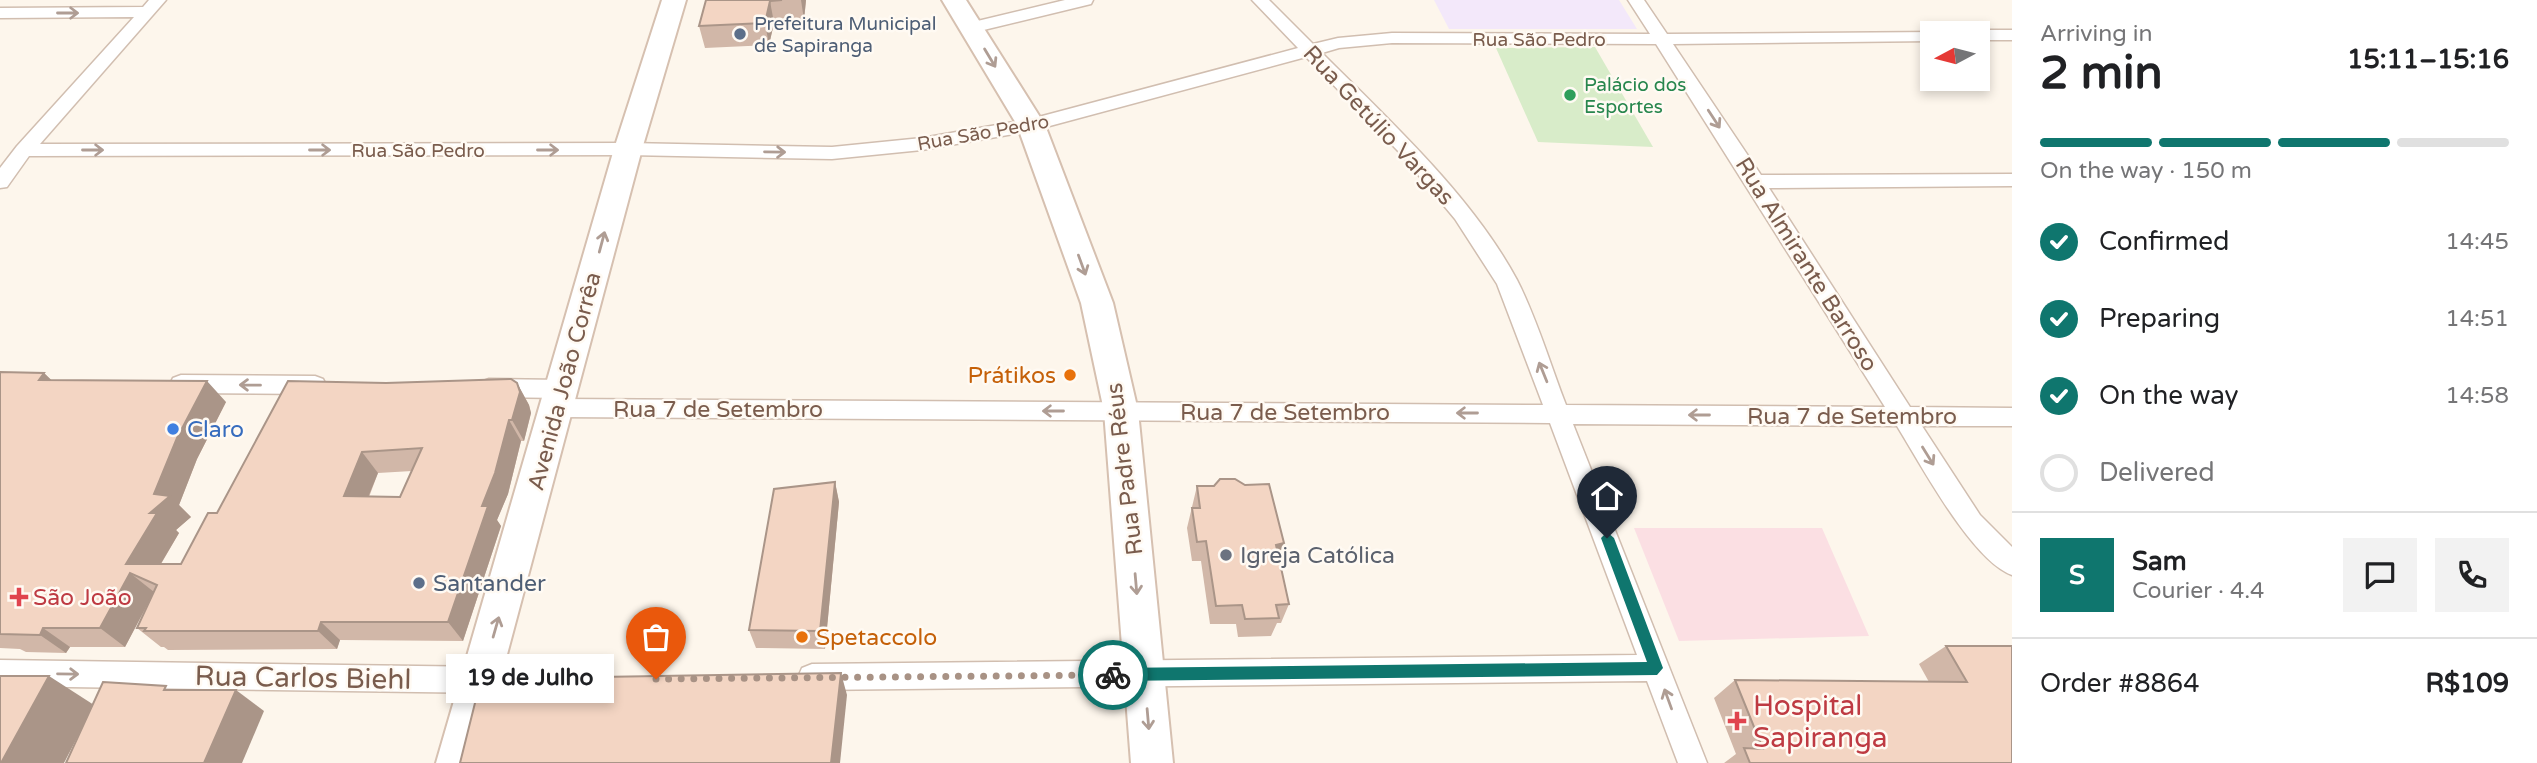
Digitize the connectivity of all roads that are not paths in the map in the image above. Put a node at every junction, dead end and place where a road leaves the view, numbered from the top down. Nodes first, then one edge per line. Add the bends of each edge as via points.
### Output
1 (954, 0) edge
2 (1085, 0) edge
3 (1260, 0) edge
4 (1636, 0) edge
5 (678, 3) edge
6 (153, 6) edge
7 (0, 13) edge
8 (971, 28) junction
9 (2012, 35) edge
10 (1920, 36) edge
11 (1990, 36) edge
12 (1661, 39) junction
13 (1308, 50) junction
14 (1031, 125) junction
15 (628, 149) junction
16 (24, 150) junction
17 (2012, 180) edge
18 (0, 182) edge
19 (1755, 182) junction
20 (165, 384) edge
21 (343, 386) edge
22 (466, 387) edge
23 (560, 398) junction
24 (1121, 411) junction
25 (1560, 414) junction
26 (1902, 416) junction
27 (2012, 417) edge
28 (2009, 562) edge
29 (1657, 668) junction
30 (0, 673) edge
31 (1144, 674) junction
32 (784, 678) edge
33 (481, 680) junction
34 (521, 680) edge
35 (457, 763) edge
36 (1152, 763) edge
37 (1692, 763) edge

1 - 8 street, Rua Padre Réus
2 - 8 street
3 - 13 street, Rua Getúlio Vargas
4 - 12 street, Rua Almirante Barroso
5 - 15 street, Avenida João Corrêa
7 -> 6 street
6 - 16 street
8 -> 14 street, Rua Padre Réus
9 - 11 street
10 - 12 street, Rua São Pedro
12 - 13 street, Rua São Pedro via 1391,38
12 -> 19 street, Rua Almirante Barroso
13 - 14 street, Rua São Pedro
25 -> 13 street, Rua Getúlio Vargas via 1507,282 1462,214 1407,149
15 -> 14 street, Rua São Pedro via 832,153 922,144
14 -> 24 street, Rua Padre Réus via 1097,303
16 -> 15 street, Rua São Pedro
23 -> 15 street, Avenida João Corrêa
16 - 18 street
17 - 19 street
19 - 26 street, Rua Almirante Barroso
21 -> 20 street
22 - 23 street, Rua 7 de Setembro
24 -> 23 street, Rua 7 de Setembro
33 -> 23 street, Avenida João Corrêa
25 -> 24 street, Rua 7 de Setembro
24 -> 31 street, Rua Padre Réus
26 -> 25 street, Rua 7 de Setembro
25 - 29 street, Rua Getúlio Vargas
26 - 27 street, Rua 7 de Setembro
26 -> 28 street, Rua Almirante Barroso via 1970,523
29 - 31 street
37 -> 29 street, Rua Getúlio Vargas
30 -> 33 street, Rua Carlos Biehl
31 - 32 street
31 -> 36 street, Rua Padre Réus
33 - 34 street, Rua Carlos Biehl
33 - 35 street, Avenida João Corrêa

